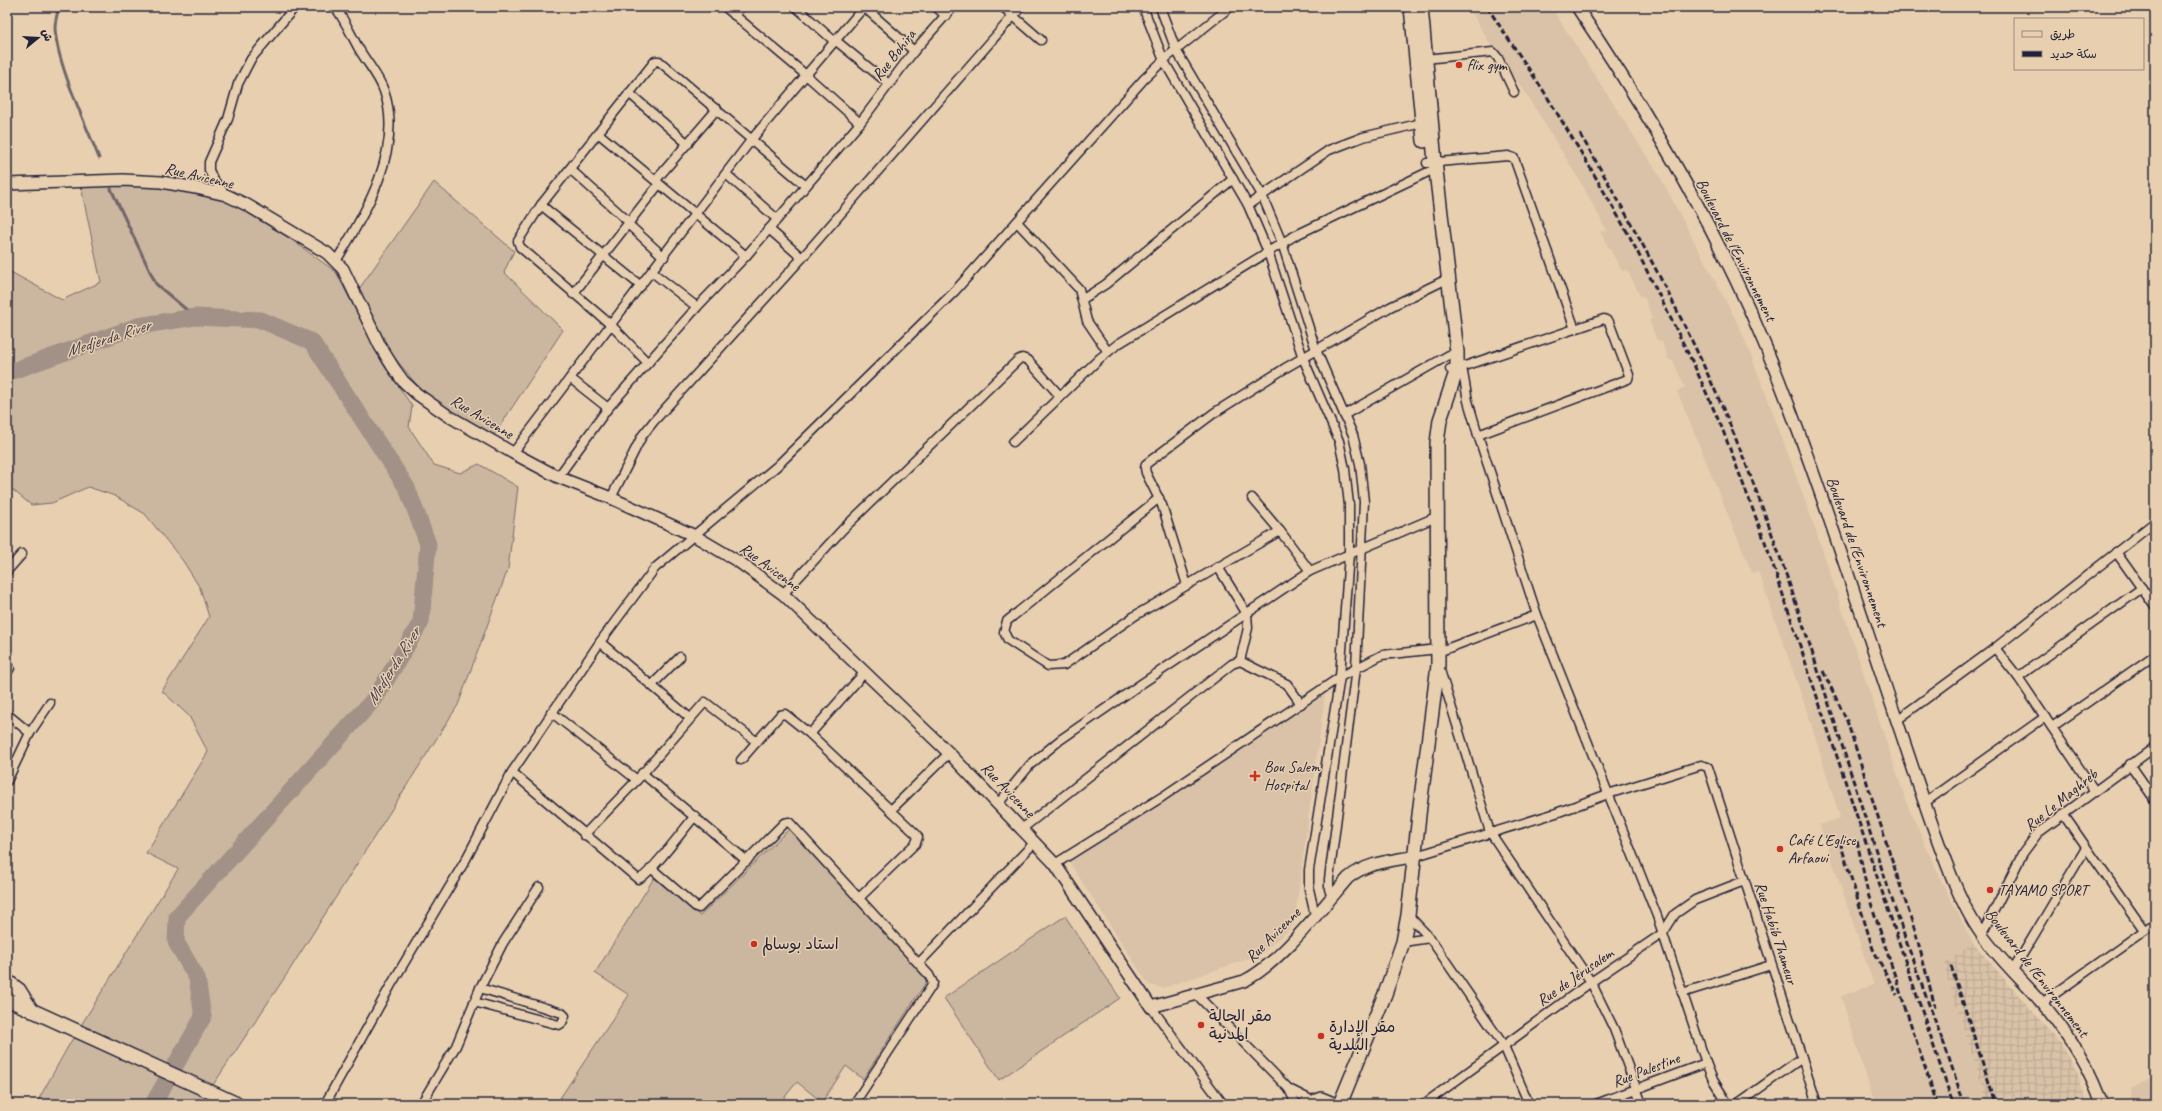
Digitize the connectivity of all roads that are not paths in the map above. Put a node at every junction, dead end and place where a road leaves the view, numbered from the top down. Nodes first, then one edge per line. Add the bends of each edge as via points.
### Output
1 (295, 7) edge
2 (335, 7) edge
3 (725, 7) edge
4 (741, 7) edge
5 (796, 7) edge
6 (864, 7) edge
7 (936, 7) edge
8 (953, 7) edge
9 (1003, 7) edge
10 (1021, 7) edge
11 (1143, 7) edge
12 (1160, 7) edge
13 (1230, 7) edge
14 (1410, 7) edge
15 (1421, 7) edge
16 (1577, 7) edge
17 (734, 15) junction
18 (1013, 15) junction
19 (946, 16) junction
20 (835, 40) junction
21 (1041, 40) dead end
22 (1176, 50) junction
23 (914, 51) junction
24 (1425, 59) junction
25 (1164, 61) junction
26 (806, 75) junction
27 (889, 84) junction
28 (1514, 92) dead end
29 (628, 93) junction
30 (717, 110) junction
31 (860, 123) junction
32 (1422, 123) junction
33 (598, 133) junction
34 (752, 139) junction
35 (688, 144) junction
36 (1430, 166) junction
37 (570, 169) junction
38 (726, 174) junction
39 (1233, 179) junction
40 (658, 182) junction
41 (7, 184) edge
42 (806, 186) junction
43 (1262, 195) junction
44 (226, 196) junction
45 (541, 205) junction
46 (1248, 205) junction
47 (695, 215) junction
48 (777, 219) junction
49 (1017, 222) junction
50 (628, 223) junction
51 (769, 229) junction
52 (1282, 243) junction
53 (1268, 252) junction
54 (603, 256) junction
55 (746, 256) junction
56 (664, 257) junction
57 (802, 258) junction
58 (336, 260) junction
59 (652, 272) junction
60 (1441, 282) junction
61 (641, 286) junction
62 (573, 294) junction
63 (1083, 300) junction
64 (697, 307) junction
65 (611, 325) junction
66 (1575, 329) junction
67 (1316, 350) junction
68 (1108, 352) junction
69 (1449, 355) junction
70 (1302, 358) junction
71 (648, 363) junction
72 (1456, 368) junction
73 (570, 378) junction
74 (1060, 396) junction
75 (608, 408) junction
76 (1344, 415) junction
77 (1478, 436) junction
78 (1013, 442) dead end
79 (513, 453) junction
80 (558, 476) junction
81 (611, 498) junction
82 (1159, 498) junction
83 (1252, 498) dead end
84 (1436, 517) junction
85 (2155, 522) edge
86 (1280, 531) junction
87 (695, 536) junction
88 (1363, 549) junction
89 (2116, 552) junction
90 (22, 554) dead end
91 (1349, 554) junction
92 (1218, 567) junction
93 (7, 571) edge
94 (1310, 571) junction
95 (1187, 585) junction
96 (2142, 588) junction
97 (784, 594) junction
98 (2155, 606) edge
99 (1247, 614) junction
100 (1537, 615) junction
101 (600, 642) junction
102 (1995, 648) junction
103 (1438, 655) junction
104 (2155, 655) edge
105 (680, 657) dead end
106 (1240, 661) junction
107 (1356, 668) junction
108 (865, 672) junction
109 (1340, 677) junction
110 (2018, 678) junction
111 (652, 685) junction
112 (50, 703) dead end
113 (1301, 704) junction
114 (551, 712) junction
115 (7, 714) edge
116 (2045, 717) junction
117 (690, 718) junction
118 (1897, 720) junction
119 (2052, 728) junction
120 (30, 733) junction
121 (810, 734) junction
122 (757, 742) junction
123 (2155, 747) edge
124 (949, 753) junction
125 (741, 760) dead end
126 (2130, 764) junction
127 (512, 772) junction
128 (640, 777) junction
129 (7, 781) edge
130 (2094, 790) junction
131 (1608, 794) junction
132 (2155, 800) edge
133 (1924, 803) junction
134 (998, 804) junction
135 (891, 810) junction
136 (2063, 814) junction
137 (695, 816) junction
138 (1023, 828) junction
139 (1490, 832) junction
140 (584, 835) junction
141 (1035, 842) junction
142 (2086, 848) junction
143 (1416, 856) junction
144 (747, 861) junction
145 (1056, 864) junction
146 (651, 868) junction
147 (1744, 882) junction
148 (539, 887) dead end
149 (1332, 897) junction
150 (858, 898) junction
151 (1315, 915) junction
152 (1408, 915) junction
153 (2155, 923) edge
154 (2144, 930) junction
155 (1663, 933) junction
156 (1982, 934) junction
157 (1430, 938) junction
158 (1403, 942) junction
159 (919, 963) junction
160 (1771, 965) junction
161 (2012, 972) junction
162 (7, 981) edge
163 (1591, 982) junction
164 (480, 988) junction
165 (1195, 993) junction
166 (1682, 993) junction
167 (7, 999) edge
168 (474, 1002) junction
169 (2042, 1003) junction
170 (1151, 1007) junction
171 (32, 1011) junction
172 (1504, 1046) junction
173 (1802, 1058) junction
174 (1706, 1063) junction
175 (1636, 1089) junction
176 (1289, 1090) junction
177 (1310, 1102) edge
178 (1334, 1103) edge
179 (237, 1104) edge
180 (325, 1104) edge
181 (421, 1104) edge
182 (854, 1104) edge
183 (1223, 1104) edge
184 (1296, 1104) edge
185 (1424, 1104) edge
186 (1529, 1104) edge
187 (1596, 1104) edge
188 (1642, 1104) edge
189 (1728, 1104) edge
190 (1737, 1104) edge
191 (1817, 1104) edge
192 (2102, 1104) edge

1 - 44 street via 251,59 238,84 228,120 209,162 213,179
2 - 58 street via 384,90 389,107 390,126 386,156 368,204
3 - 17 street
4 - 17 street
5 - 20 street
6 - 20 street
6 - 23 street
7 - 19 street
8 - 19 street, Rue Bohira
9 - 18 street
10 - 18 street
11 - 25 street
12 - 22 street
13 - 22 street
14 - 32 main road
15 - 24 main road
16 - 118 street, Boulevard de l'Environnement via 1697,204 1752,316 1808,456
17 - 26 street
18 - 21 street
18 - 57 street
19 - 23 street, Rue Bohira
20 - 26 street
20 - 27 street
22 - 25 street
22 - 43 street
23 - 27 street, Rue Bohira
24 - 28 street via 1493,52
24 - 36 main road
25 - 39 street
25 - 49 street via 1090,139
26 - 31 street
26 - 34 street
27 - 31 street, Rue Bohira
29 - 30 street via 658,60
29 - 33 street
29 - 35 street
30 - 34 street
30 - 35 street
31 - 42 street, Rue Bohira
32 - 36 main road
32 - 43 street via 1363,137 1329,150
33 - 37 street
33 - 40 street
34 - 38 street
34 - 42 street
35 - 40 street
36 - 52 street
36 - 60 main road
36 - 66 street via 1508,156 1514,158
36 - 72 main road via 1457,352
37 - 45 street
37 - 50 street
38 - 47 street
38 - 48 street
39 - 46 street
39 - 63 street
40 - 47 street
40 - 50 street
41 - 44 street, Rue Avicenne via 134,180 196,188
42 - 48 street, Rue Bohira
43 - 46 street
43 - 52 street
44 - 58 street, Rue Avicenne via 247,205
45 - 54 street
45 - 62 street via 519,238 518,244
46 - 53 street
47 - 55 street
47 - 56 street
48 - 51 street, Rue Bohira
49 - 63 street via 1069,276 1079,289
49 - 87 street via 954,292 777,466
50 - 54 street
50 - 56 street
51 - 55 street, Rue Bohira
51 - 57 street
52 - 53 street
52 - 67 street
53 - 68 street
53 - 70 street
54 - 61 street
54 - 62 street
55 - 64 street, Rue Bohira
56 - 59 street
57 - 81 street via 642,436
58 - 79 street, Rue Avicenne via 343,269 380,346 403,381 431,405
59 - 61 street
59 - 64 street
60 - 67 street via 1390,307
60 - 69 main road
61 - 65 street
62 - 65 street
63 - 68 street via 1087,321
64 - 71 street, Rue Bohira
65 - 71 street
65 - 73 street
66 - 72 street
66 - 77 street via 1607,320 1629,375 1628,379
67 - 70 street
67 - 76 street
68 - 74 street
69 - 72 main road
69 - 76 street
70 - 82 street via 1214,413 1146,464 1146,473
70 - 91 street via 1339,441 1349,505
71 - 75 street, Rue Bohira
72 - 77 street
72 - 84 main road via 1440,420 1437,443
73 - 75 street
73 - 79 street
74 - 78 street
74 - 97 street via 1028,360 1018,360 843,529
75 - 80 street, Rue Bohira
76 - 88 street via 1353,435 1360,464 1364,502
77 - 100 street
79 - 80 street, Rue Avicenne
80 - 81 street, Rue Avicenne
81 - 87 street, Rue Avicenne
82 - 95 street
82 - 95 street via 1007,621 1004,632 1008,640 1048,666 1064,665 1136,615
83 - 86 street
84 - 88 street
84 - 103 main road
85 - 89 street
86 - 92 street
86 - 94 street
87 - 97 street, Rue Avicenne via 739,562
87 - 101 street via 655,568
88 - 91 street
88 - 107 street
89 - 96 street
89 - 102 street
90 - 93 street
91 - 94 street
91 - 109 street
92 - 95 street
92 - 99 street
94 - 99 street
96 - 98 street
96 - 110 street
97 - 108 street, Rue Avicenne
99 - 106 street via 1248,628
99 - 134 street via 1060,740 1030,765
100 - 103 street
100 - 131 street
101 - 111 street
101 - 114 street
102 - 110 street
102 - 118 street
103 - 107 street via 1382,655
103 - 139 street
103 - 143 main road via 1420,798
104 - 119 street
105 - 111 street
106 - 113 street via 1287,684
106 - 138 street via 1232,664 1165,715
107 - 109 street
107 - 149 street via 1328,879
108 - 121 street
108 - 124 street, Rue Avicenne
109 - 113 street
109 - 151 street via 1309,870 1309,889
110 - 116 street
111 - 117 street
112 - 120 street
113 - 145 street
114 - 127 street
114 - 128 street
115 - 120 street
116 - 119 street
116 - 133 street
117 - 122 street via 707,702
117 - 128 street
118 - 133 street, Boulevard de l'Environnement
119 - 130 street
120 - 129 street
121 - 122 street via 785,714 780,715
121 - 135 street
122 - 125 street
123 - 126 street, Rue Le Maghreb
124 - 134 street, Rue Avicenne
124 - 135 street
126 - 130 street, Rue Le Maghreb
126 - 132 street
127 - 140 street
127 - 180 street via 465,861 387,992
128 - 137 street
128 - 140 street
130 - 136 street, Rue Le Maghreb
131 - 139 street via 1556,813
131 - 147 street, Rue Habib Thameur via 1701,765 1708,767
131 - 155 street
133 - 156 street, Boulevard de l'Environnement via 1952,876
134 - 138 street, Rue Avicenne
135 - 150 street via 916,834 918,840
136 - 142 street
136 - 156 street, Rue Le Maghreb via 2030,842
137 - 144 street
137 - 146 street
138 - 141 street, Rue Avicenne
139 - 143 street
139 - 163 street
140 - 146 street via 638,879 644,877
141 - 145 street, Rue Avicenne
141 - 159 street
142 - 154 street
142 - 161 street
143 - 149 street, Rue Avicenne via 1357,870
143 - 152 main road
144 - 146 street via 701,907 697,908
144 - 150 street via 789,822
145 - 170 street, Rue Avicenne
147 - 155 street, Rue de Jérusalem via 1695,900 1675,914
147 - 160 street, Rue Habib Thameur
148 - 164 street via 503,943
149 - 151 street, Rue Avicenne
150 - 159 street
151 - 165 street, Rue Avicenne via 1276,957 1255,975
152 - 157 street
152 - 158 main road
153 - 154 street
154 - 169 street
155 - 163 street, Rue de Jérusalem
155 - 166 street
156 - 161 street, Boulevard de l'Environnement
157 - 158 street
157 - 172 street
158 - 178 main road via 1348,1086
159 - 182 street via 932,979 931,987
160 - 166 street
160 - 173 street, Rue Habib Thameur
161 - 169 street, Boulevard de l'Environnement
162 - 171 main road via 19,990
163 - 172 street, Rue de Jérusalem
163 - 175 street via 1614,1029
164 - 168 street
164 - 168 street via 565,1016 559,1025
165 - 170 street, Rue Avicenne
165 - 176 street
166 - 174 street
167 - 171 main road
168 - 181 street via 452,1052
169 - 192 street, Boulevard de l'Environnement via 2078,1052 2090,1073
170 - 183 street
171 - 179 main road
172 - 185 street, Rue de Jérusalem
172 - 186 street
173 - 190 street
173 - 191 street, Rue Habib Thameur
174 - 175 street, Rue Palestine
174 - 189 street
175 - 187 street, Rue Palestine
175 - 188 street
176 - 177 street
176 - 184 street
177 - 178 main road

